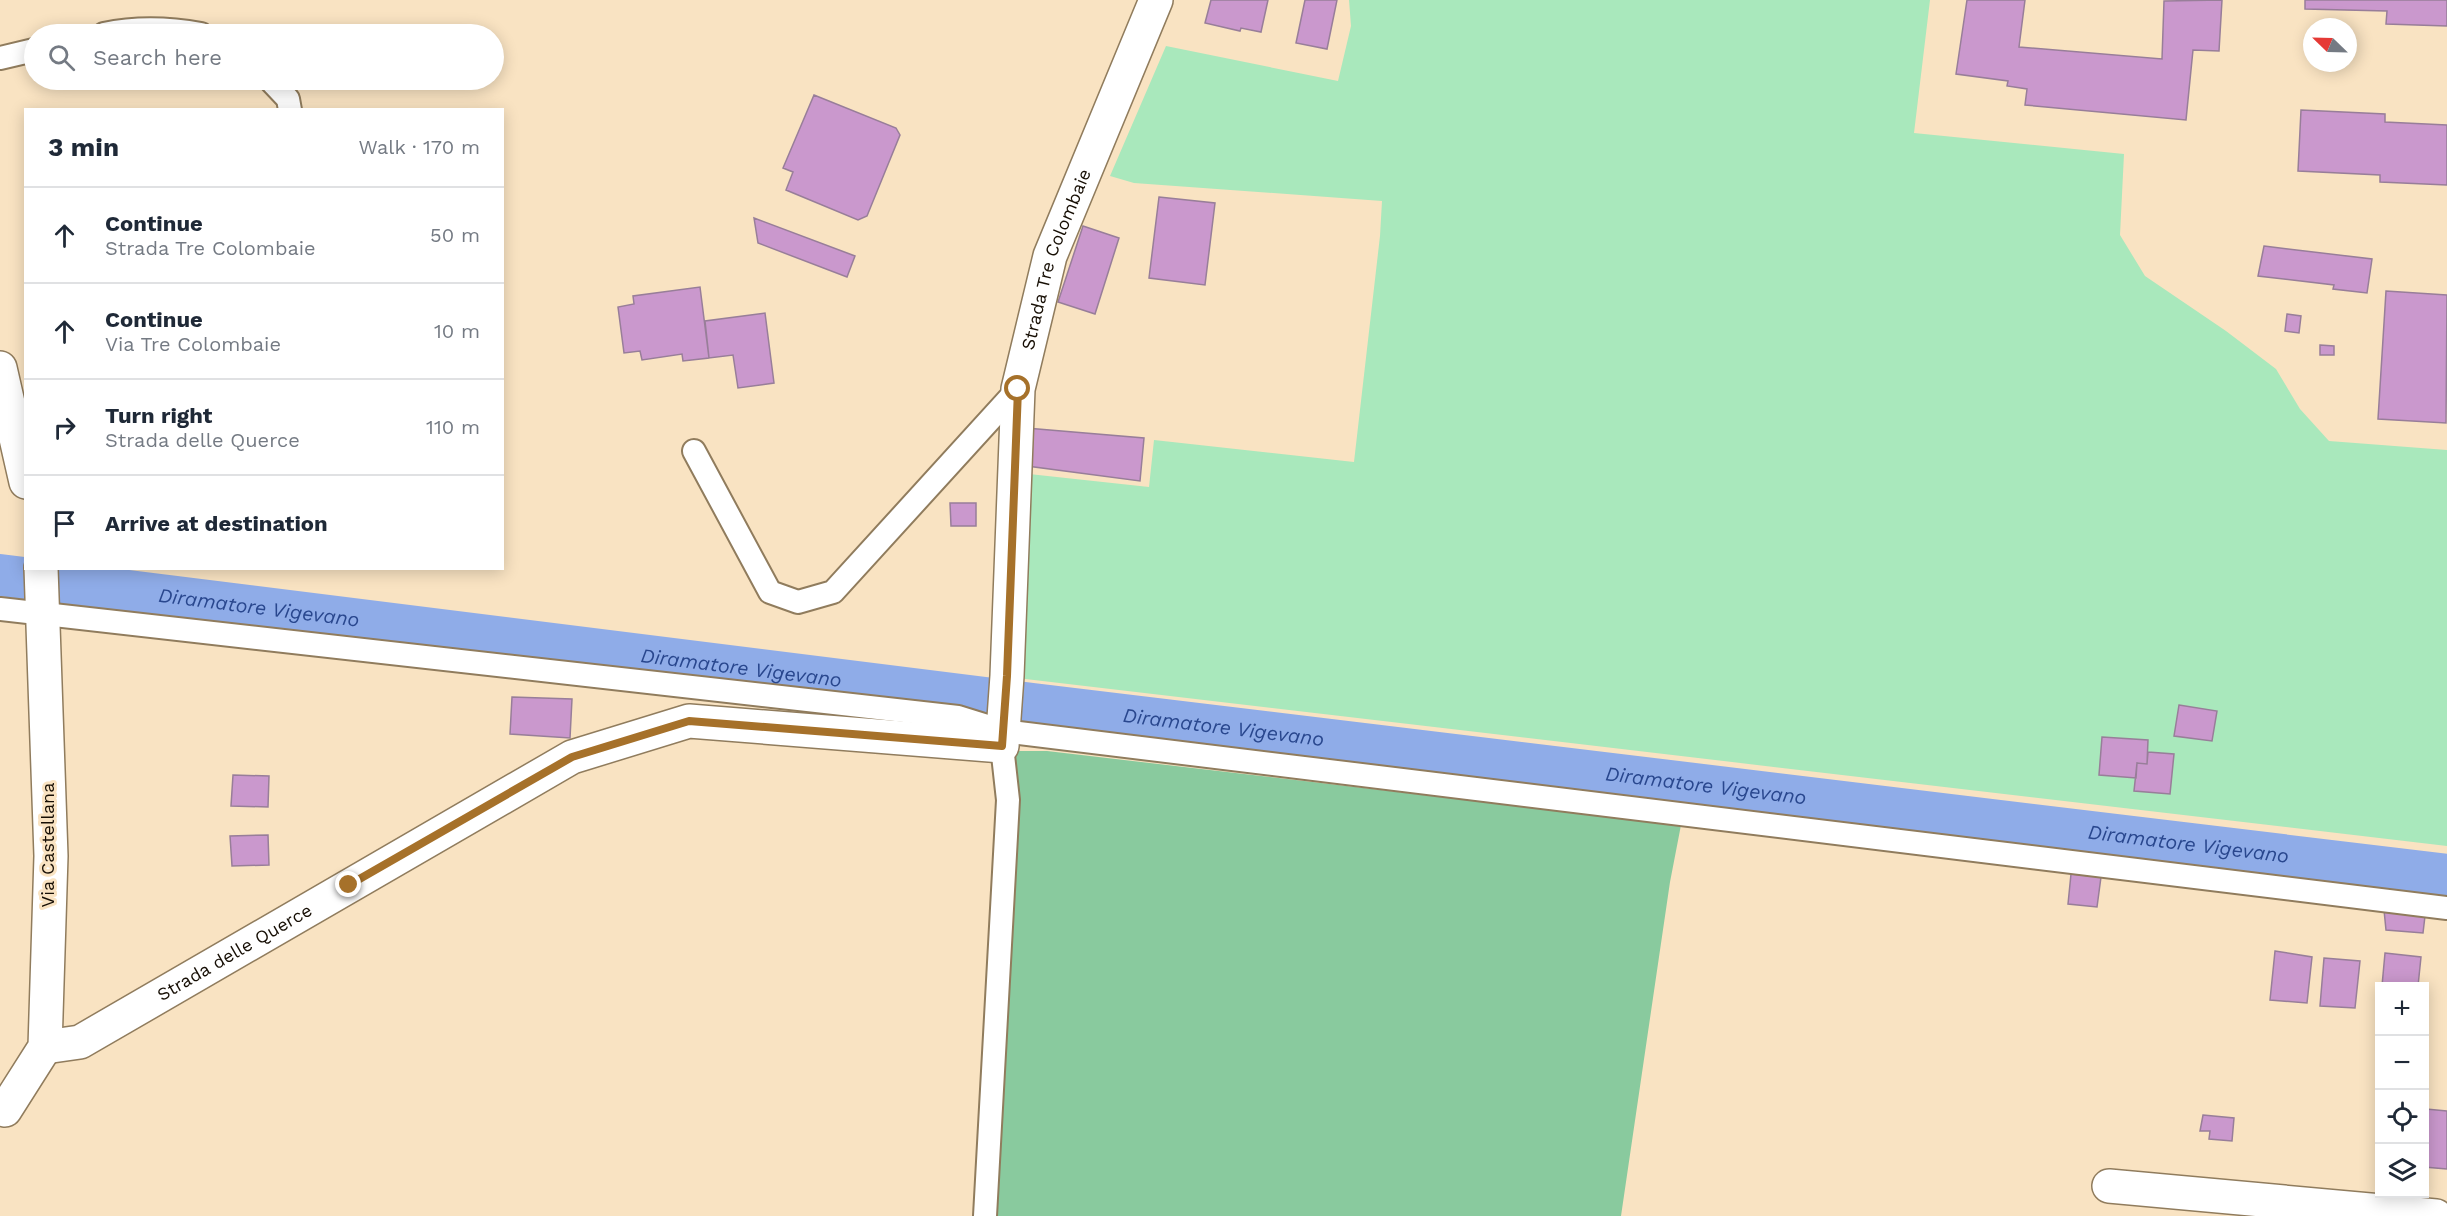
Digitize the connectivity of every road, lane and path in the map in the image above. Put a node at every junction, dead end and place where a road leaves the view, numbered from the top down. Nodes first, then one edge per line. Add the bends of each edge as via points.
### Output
1 (1156, 0) edge
2 (24, 52) edge
3 (0, 58) edge
4 (279, 90) edge
5 (290, 108) edge
6 (0, 368) edge
7 (1018, 389) junction
8 (694, 451) dead end
9 (24, 473) edge
10 (41, 570) edge
11 (0, 609) edge
12 (42, 614) junction
13 (1003, 733) junction
14 (2447, 908) edge
15 (45, 1047) junction
16 (5, 1110) dead end
17 (2109, 1186) dead end
18 (2279, 1209) edge
19 (2375, 1213) edge
20 (985, 1216) edge
21 (2436, 1216) edge

1 - 7 street, Strada Tre Colombaie via 1050,256
2 - 3 lane
4 - 5 lane
6 - 9 street
7 - 8 lane via 832,592 798,602 770,592
7 - 13 street, Strada Tre Colombaie
10 - 12 street, Via Castellana
11 - 12 lane
12 - 13 lane via 958,717
12 - 15 street, Via Castellana via 51,856
13 - 14 lane
13 - 15 street, Strada delle Querce via 689,721 572,757 80,1042
13 - 20 lane via 1008,800
15 - 16 street
17 - 18 street
18 - 19 street
19 - 21 street

